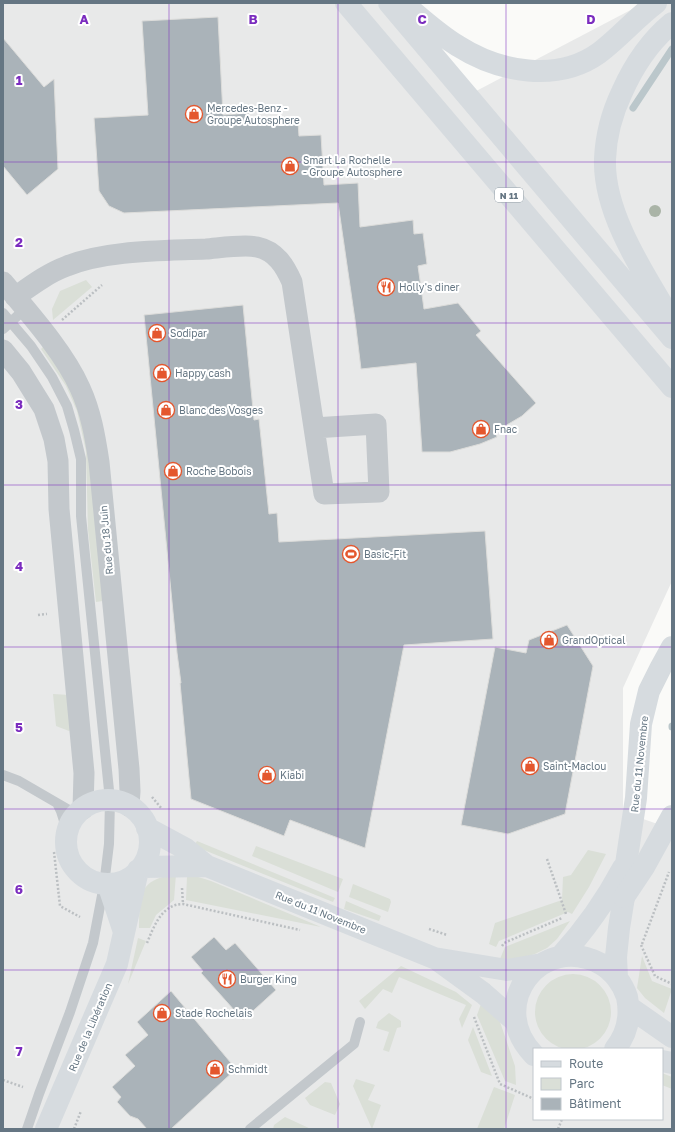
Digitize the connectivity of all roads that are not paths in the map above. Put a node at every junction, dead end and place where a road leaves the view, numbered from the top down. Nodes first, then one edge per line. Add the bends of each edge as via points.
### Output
1 (346, 3) edge
2 (388, 3) edge
3 (403, 3) edge
4 (656, 3) edge
5 (672, 23) edge
6 (12, 305) edge
7 (672, 321) edge
8 (3, 329) edge
9 (672, 338) edge
10 (3, 350) edge
11 (672, 387) edge
12 (314, 428) dead end
13 (672, 647) edge
14 (3, 774) edge
15 (57, 803) junction
16 (119, 803) junction
17 (82, 810) junction
18 (672, 816) edge
19 (147, 828) junction
20 (60, 844) junction
21 (626, 864) junction
22 (208, 866) junction
23 (140, 868) junction
24 (106, 884) junction
25 (624, 897) junction
26 (124, 932) junction
27 (434, 958) junction
28 (551, 960) junction
29 (617, 978) junction
30 (629, 1007) junction
31 (515, 1021) junction
32 (360, 1022) dead end
33 (672, 1037) edge
34 (616, 1048) edge
35 (533, 1054) edge
36 (49, 1126) edge
37 (27, 1129) edge
38 (250, 1129) edge

1 - 11 main road, N 11
2 - 9 main road
3 - 4 main road via 457,46 506,66 528,71 558,70 588,59
5 - 7 main road via 647,48 630,74 608,129 605,160 608,189 627,243
6 - 8 lane
6 - 12 street via 48,275 87,260 122,254 257,247 278,258 292,282
6 - 16 street, Rue du 18 Juin via 69,368 82,394 95,434 129,769 130,791
10 - 17 street via 21,372 44,409 58,461 59,509 84,772
13 - 21 main road, Rue du 11 Novembre via 650,691 641,724 636,798
14 - 15 lane
15 - 17 lane via 69,810
15 - 20 lane via 65,821
16 - 17 main road via 101,800
16 - 19 main road via 140,816
16 - 24 lane via 109,844
17 - 20 main road via 76,814
18 - 25 main road
19 - 22 main road, Rue du 11 Novembre via 186,849
19 - 23 main road, Rue de la Libération via 150,841 148,855
20 - 24 main road via 73,867 83,876
21 - 25 main road, Rue du 11 Novembre
21 - 28 main road, Rue du 11 Novembre via 609,894 572,943
22 - 23 main road, Rue du 11 Novembre
22 - 27 main road, Rue du 11 Novembre
23 - 24 main road via 133,876 121,882
23 - 26 main road, Rue de la Libération
24 - 26 main road
24 - 37 lane via 93,942
25 - 29 main road, Rue du 11 Novembre via 617,950
26 - 36 main road, Rue de la Libération via 117,964
27 - 28 main road, Rue du 11 Novembre via 507,970
27 - 31 main road, Rue du 11 Novembre via 483,992
28 - 29 main road via 576,955 592,959 606,966
28 - 31 main road via 529,974 520,988 515,1004
29 - 30 main road via 625,992
30 - 33 main road
30 - 34 main road via 628,1025
31 - 35 main road via 526,1047
32 - 38 lane via 354,1044

